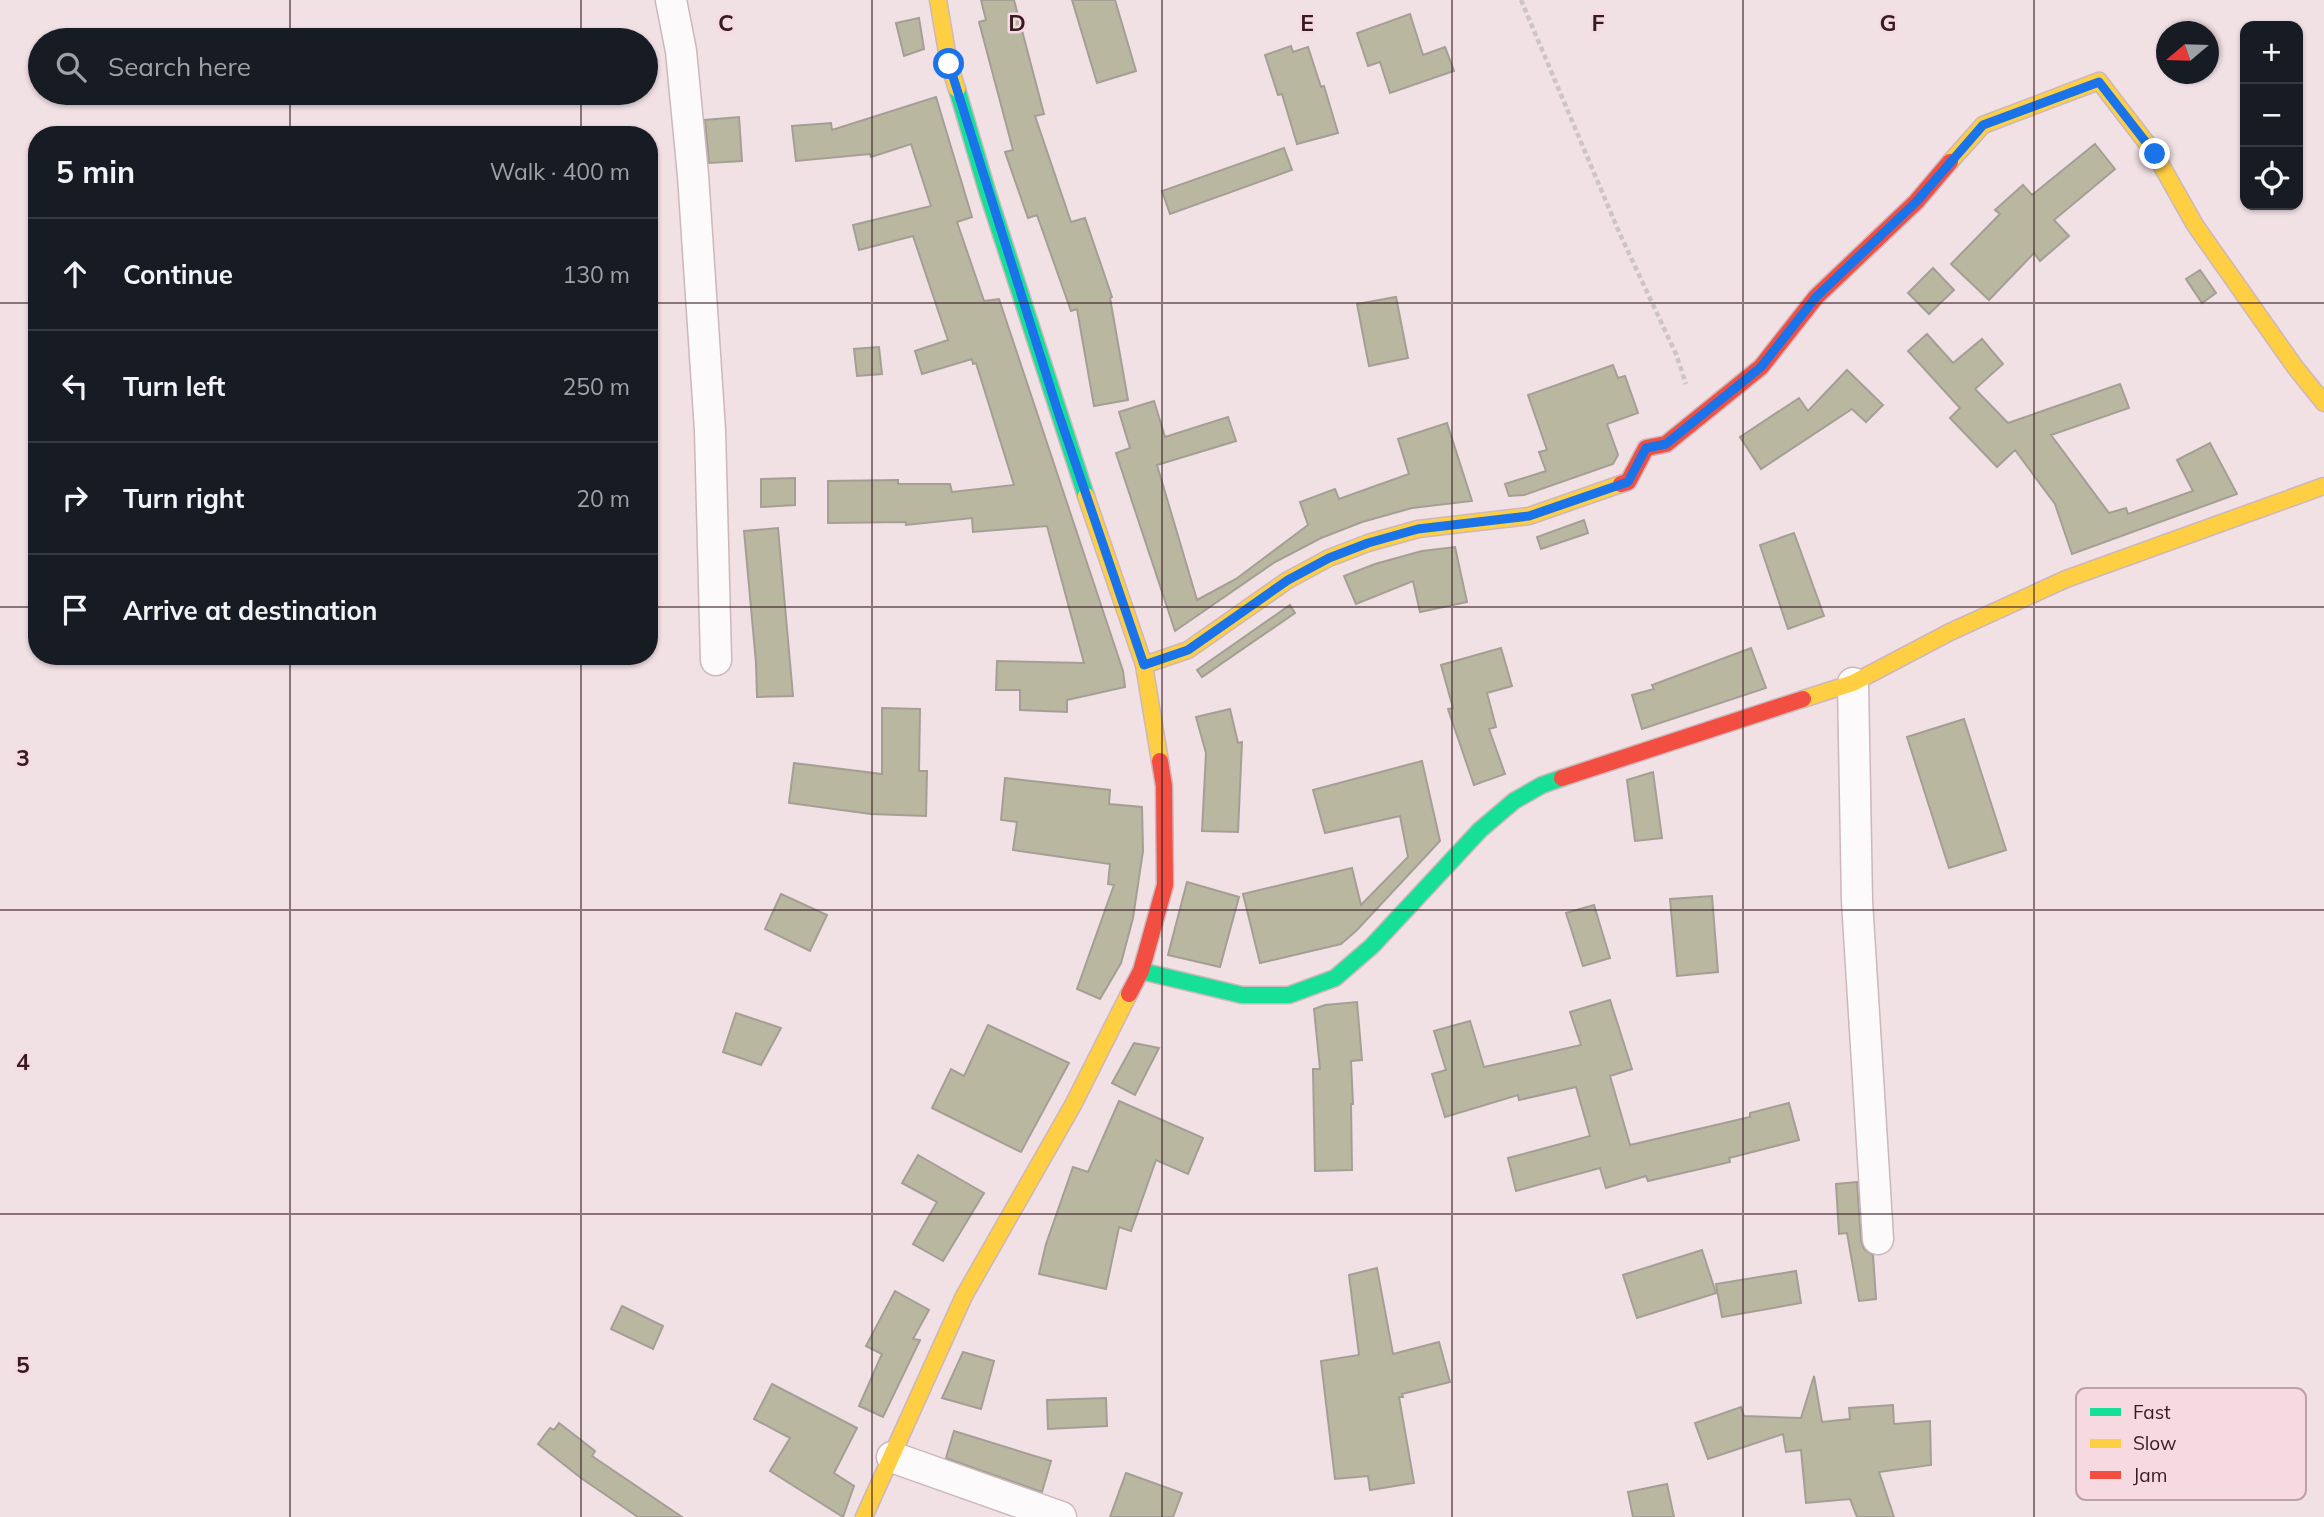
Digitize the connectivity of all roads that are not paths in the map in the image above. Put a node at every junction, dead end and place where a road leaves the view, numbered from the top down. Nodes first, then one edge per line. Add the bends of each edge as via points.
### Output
1 (671, 0) edge
2 (939, 0) edge
3 (2324, 403) edge
4 (2324, 486) edge
5 (716, 660) dead end
6 (1144, 665) junction
7 (1853, 683) junction
8 (1141, 971) junction
9 (1878, 1239) dead end
10 (892, 1457) junction
11 (864, 1517) edge
12 (1061, 1517) edge

1 - 5 street via 681,51 693,175 710,430
2 - 6 street via 949,64 984,181
3 - 6 street via 2195,225 2155,154 2099,82 1983,125 1916,202 1816,297 1761,367 1666,444 1646,448 1628,482 1529,516 1418,529 1368,543 1288,580 1188,650
4 - 7 street via 2066,579
6 - 8 street via 1164,786 1166,885
7 - 8 street via 1542,785 1480,830 1335,978 1289,995 1242,995
7 - 9 street via 1857,901
8 - 10 street via 1073,1105 964,1296
10 - 11 street
10 - 12 street

